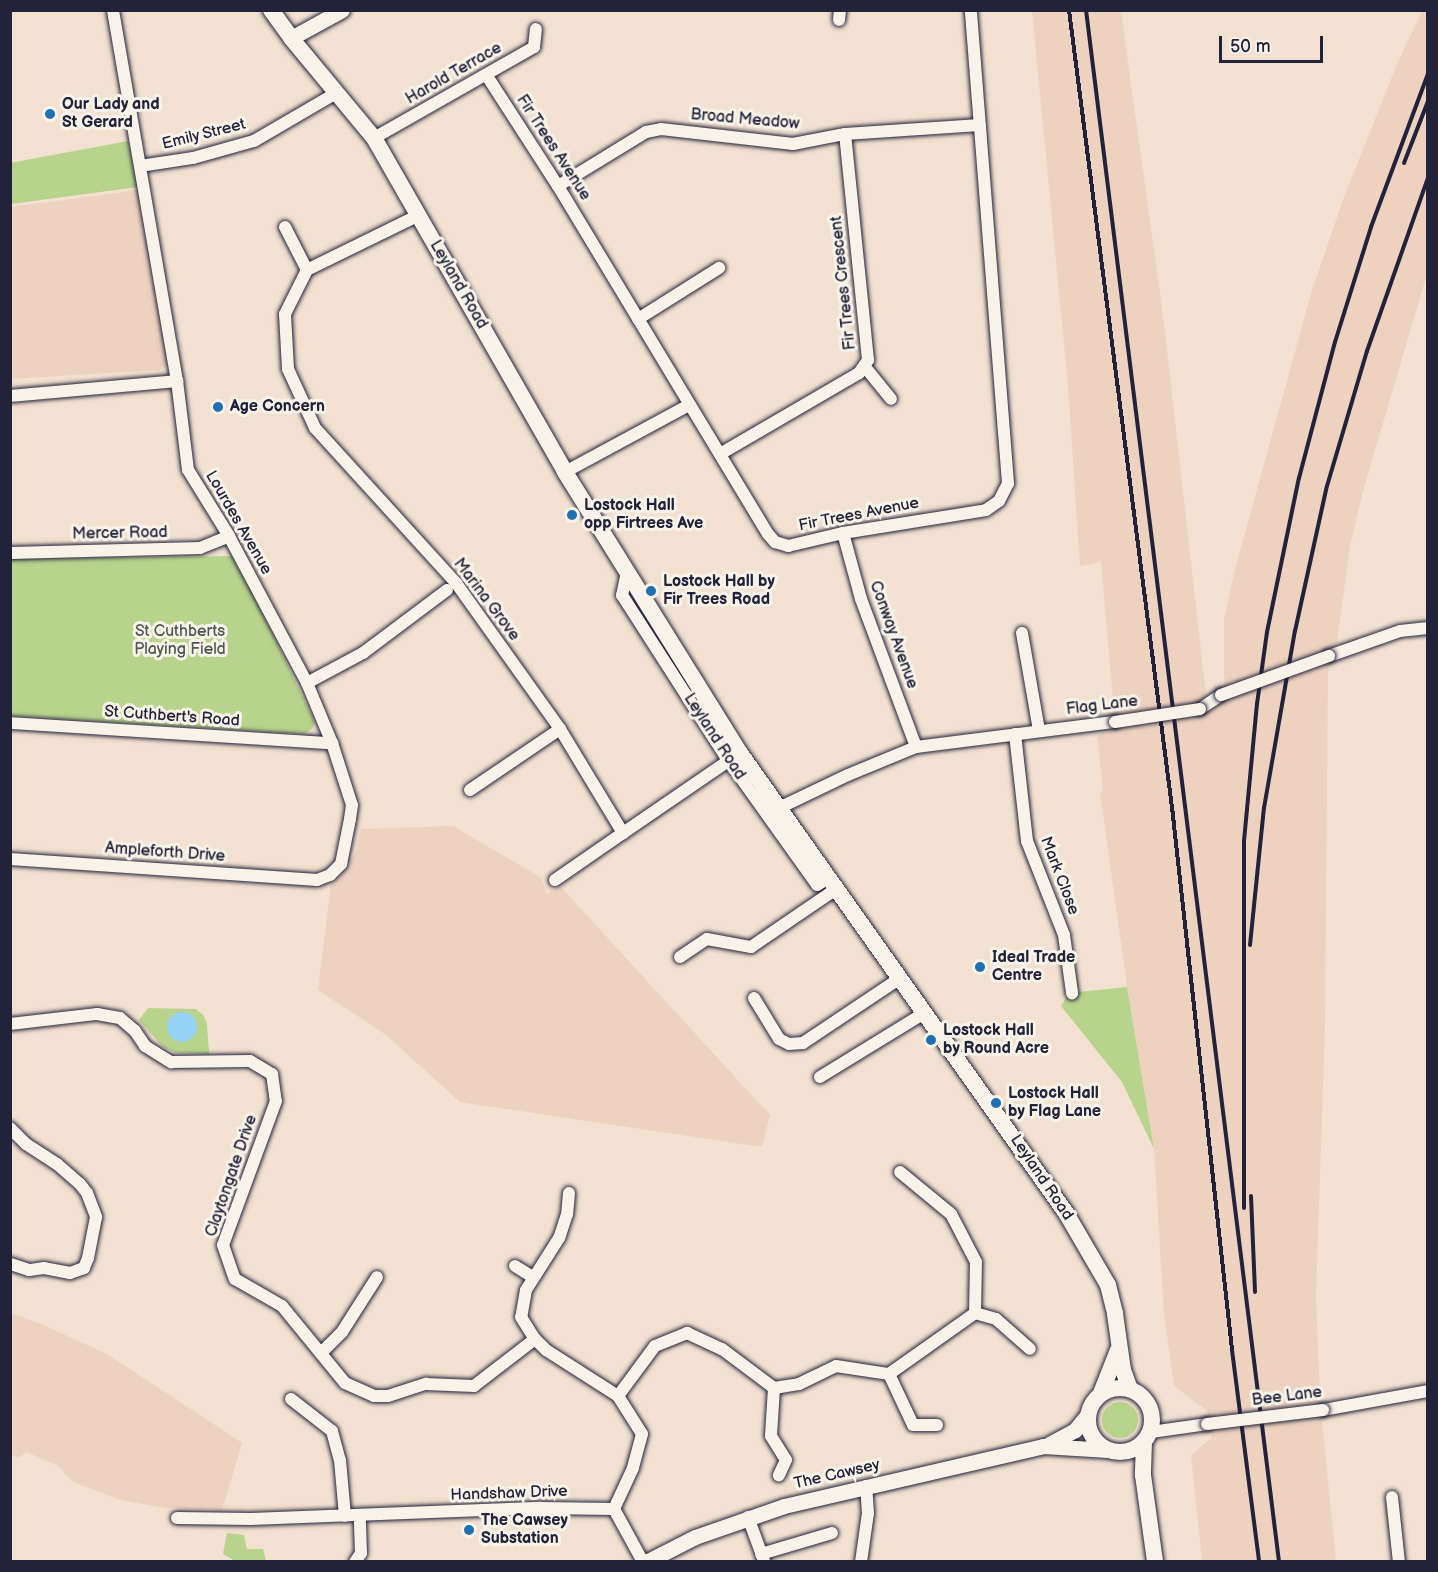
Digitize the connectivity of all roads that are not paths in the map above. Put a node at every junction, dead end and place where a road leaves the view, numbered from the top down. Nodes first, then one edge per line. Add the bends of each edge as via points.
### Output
1 (113, 10) edge
2 (271, 10) edge
3 (342, 10) edge
4 (971, 10) edge
5 (536, 29) dead end
6 (291, 38) junction
7 (487, 76) junction
8 (336, 93) junction
9 (980, 125) junction
10 (845, 134) junction
11 (374, 138) junction
12 (140, 166) junction
13 (558, 186) junction
14 (417, 216) junction
15 (285, 227) dead end
16 (719, 268) dead end
17 (307, 270) junction
18 (638, 319) junction
19 (865, 367) junction
20 (177, 381) junction
21 (10, 396) edge
22 (891, 399) dead end
23 (688, 405) junction
24 (720, 454) junction
25 (565, 472) junction
26 (843, 533) junction
27 (229, 536) junction
28 (10, 553) edge
29 (447, 590) dead end
30 (1428, 628) edge
31 (1022, 633) dead end
32 (307, 683) junction
33 (10, 723) edge
34 (560, 729) junction
35 (1039, 730) junction
36 (1015, 734) junction
37 (332, 743) junction
38 (916, 747) junction
39 (734, 756) junction
40 (470, 790) dead end
41 (779, 808) junction
42 (623, 833) junction
43 (10, 859) edge
44 (317, 880) joint
45 (555, 880) dead end
46 (831, 884) junction
47 (680, 957) dead end
48 (900, 978) junction
49 (1072, 993) dead end
50 (754, 998) dead end
51 (926, 1012) junction
52 (10, 1024) edge
53 (820, 1077) dead end
54 (10, 1128) edge
55 (900, 1172) dead end
56 (569, 1193) dead end
57 (10, 1264) edge
58 (515, 1266) dead end
59 (377, 1277) dead end
60 (534, 1278) junction
61 (975, 1314) junction
62 (535, 1339) junction
63 (1119, 1346) junction
64 (1030, 1349) dead end
65 (322, 1352) junction
66 (889, 1374) junction
67 (774, 1388) junction
68 (1130, 1389) junction
69 (1428, 1391) edge
70 (1101, 1393) junction
71 (618, 1396) junction
72 (291, 1399) dead end
73 (1088, 1414) junction
74 (937, 1425) dead end
75 (1148, 1437) junction
76 (1043, 1446) junction
77 (1116, 1451) junction
78 (780, 1475) dead end
79 (1143, 1475) junction
80 (866, 1486) junction
81 (1392, 1497) dead end
82 (614, 1509) junction
83 (360, 1515) junction
84 (345, 1516) junction
85 (748, 1517) junction
86 (177, 1518) dead end
87 (832, 1533) dead end
88 (761, 1559) edge
89 (355, 1562) edge
90 (645, 1562) edge
91 (861, 1562) edge
92 (1155, 1562) edge
93 (1399, 1562) edge

1 - 12 street, Lourdes Avenue
2 - 6 main road, Leyland Road
3 - 6 street
4 - 9 street, Fir Trees Avenue
5 - 7 street, Harold Terrace via 534,48
6 - 8 main road, Leyland Road
7 - 11 street, Harold Terrace
7 - 13 street, Fir Trees Avenue
8 - 11 main road, Leyland Road
8 - 12 street, Emily Street via 254,141 193,158
9 - 10 street, Broad Meadow
9 - 26 street, Fir Trees Avenue via 1008,483 999,501 986,510
10 - 13 street, Broad Meadow via 794,144 661,129 646,132
10 - 19 street, Fir Trees Crescent via 868,360
11 - 14 main road, Leyland Road
12 - 20 street, Lourdes Avenue
13 - 18 street, Fir Trees Avenue
14 - 17 street
14 - 25 main road, Leyland Road
15 - 17 street
16 - 18 street
17 - 34 street, Marina Grove via 285,314 288,369 315,428 456,583
18 - 23 street, Fir Trees Avenue
19 - 22 street
19 - 24 street, Fir Trees Crescent
20 - 21 street
20 - 27 street, Lourdes Avenue via 188,470
23 - 24 street, Fir Trees Avenue
23 - 25 street
24 - 26 street, Fir Trees Avenue via 775,542 788,546
25 - 39 main road, Leyland Road
26 - 38 street, Conway Avenue via 861,599
27 - 28 street, Mercer Road via 200,548
27 - 32 street, Lourdes Avenue
29 - 32 street via 363,652
30 - 35 street, Flag Lane, bridge via 1400,631 1329,656 1221,695 1200,709
31 - 35 street
32 - 37 street, Lourdes Avenue
33 - 37 street, St Cuthbert's Road
34 - 40 street
34 - 42 street, Marina Grove
35 - 36 street, Flag Lane
36 - 38 street, Flag Lane
36 - 49 street, Mark Close via 1027,841 1064,935
37 - 44 street, Lourdes Avenue via 352,805 351,819 341,864 330,875
38 - 41 street, Flag Lane
39 - 41 main road, Leyland Road
39 - 42 street
39 - 46 street, Leyland Road via 817,885
41 - 46 main road, Leyland Road
42 - 45 street
43 - 44 street, Ampleforth Drive
46 - 47 street via 751,947 707,939
46 - 48 main road, Leyland Road
48 - 50 street via 803,1043 789,1044 779,1039
48 - 51 main road, Leyland Road
51 - 53 street
51 - 63 main road, Leyland Road via 1087,1248 1108,1285
52 - 65 street, Claytongate Drive via 97,1014 120,1018 145,1046 171,1062 250,1061 272,1074 276,1101 223,1245 236,1279 282,1306
54 - 57 street via 80,1184 96,1217 84,1268 70,1273 44,1268 29,1270
55 - 61 street via 951,1214 976,1262
56 - 60 street via 559,1238
58 - 60 street
59 - 65 street via 342,1332
60 - 62 street via 526,1290 521,1317
61 - 64 street via 996,1319
61 - 66 street
62 - 65 street, Claytongate Drive via 474,1386 426,1384 388,1396 374,1396 345,1383
62 - 71 street
63 - 68 main road, Leyland Road
63 - 70 main road
66 - 67 street via 836,1366 799,1384
66 - 74 street via 913,1425
67 - 71 street via 722,1349 687,1333 655,1346
67 - 78 street via 771,1436 786,1460
68 - 70 main road via 1120,1387
68 - 75 main road via 1148,1402 1152,1412
69 - 75 street, Bee Lane, bridge via 1323,1410 1208,1424
70 - 73 main road
71 - 82 street via 642,1434 633,1468
72 - 84 street via 332,1431 340,1460
73 - 76 street, The Cawsey via 1074,1430
73 - 77 main road via 1092,1435
75 - 77 main road
75 - 79 main road
76 - 77 street, The Cawsey
76 - 80 street, The Cawsey
77 - 79 main road
79 - 92 main road
80 - 85 street, The Cawsey
80 - 91 street via 868,1513
81 - 93 street
82 - 83 street, Handshaw Drive
82 - 90 street
83 - 84 street, Handshaw Drive
83 - 89 street via 361,1553
84 - 86 street, Handshaw Drive
85 - 88 street
85 - 90 street, The Cawsey
87 - 88 street

